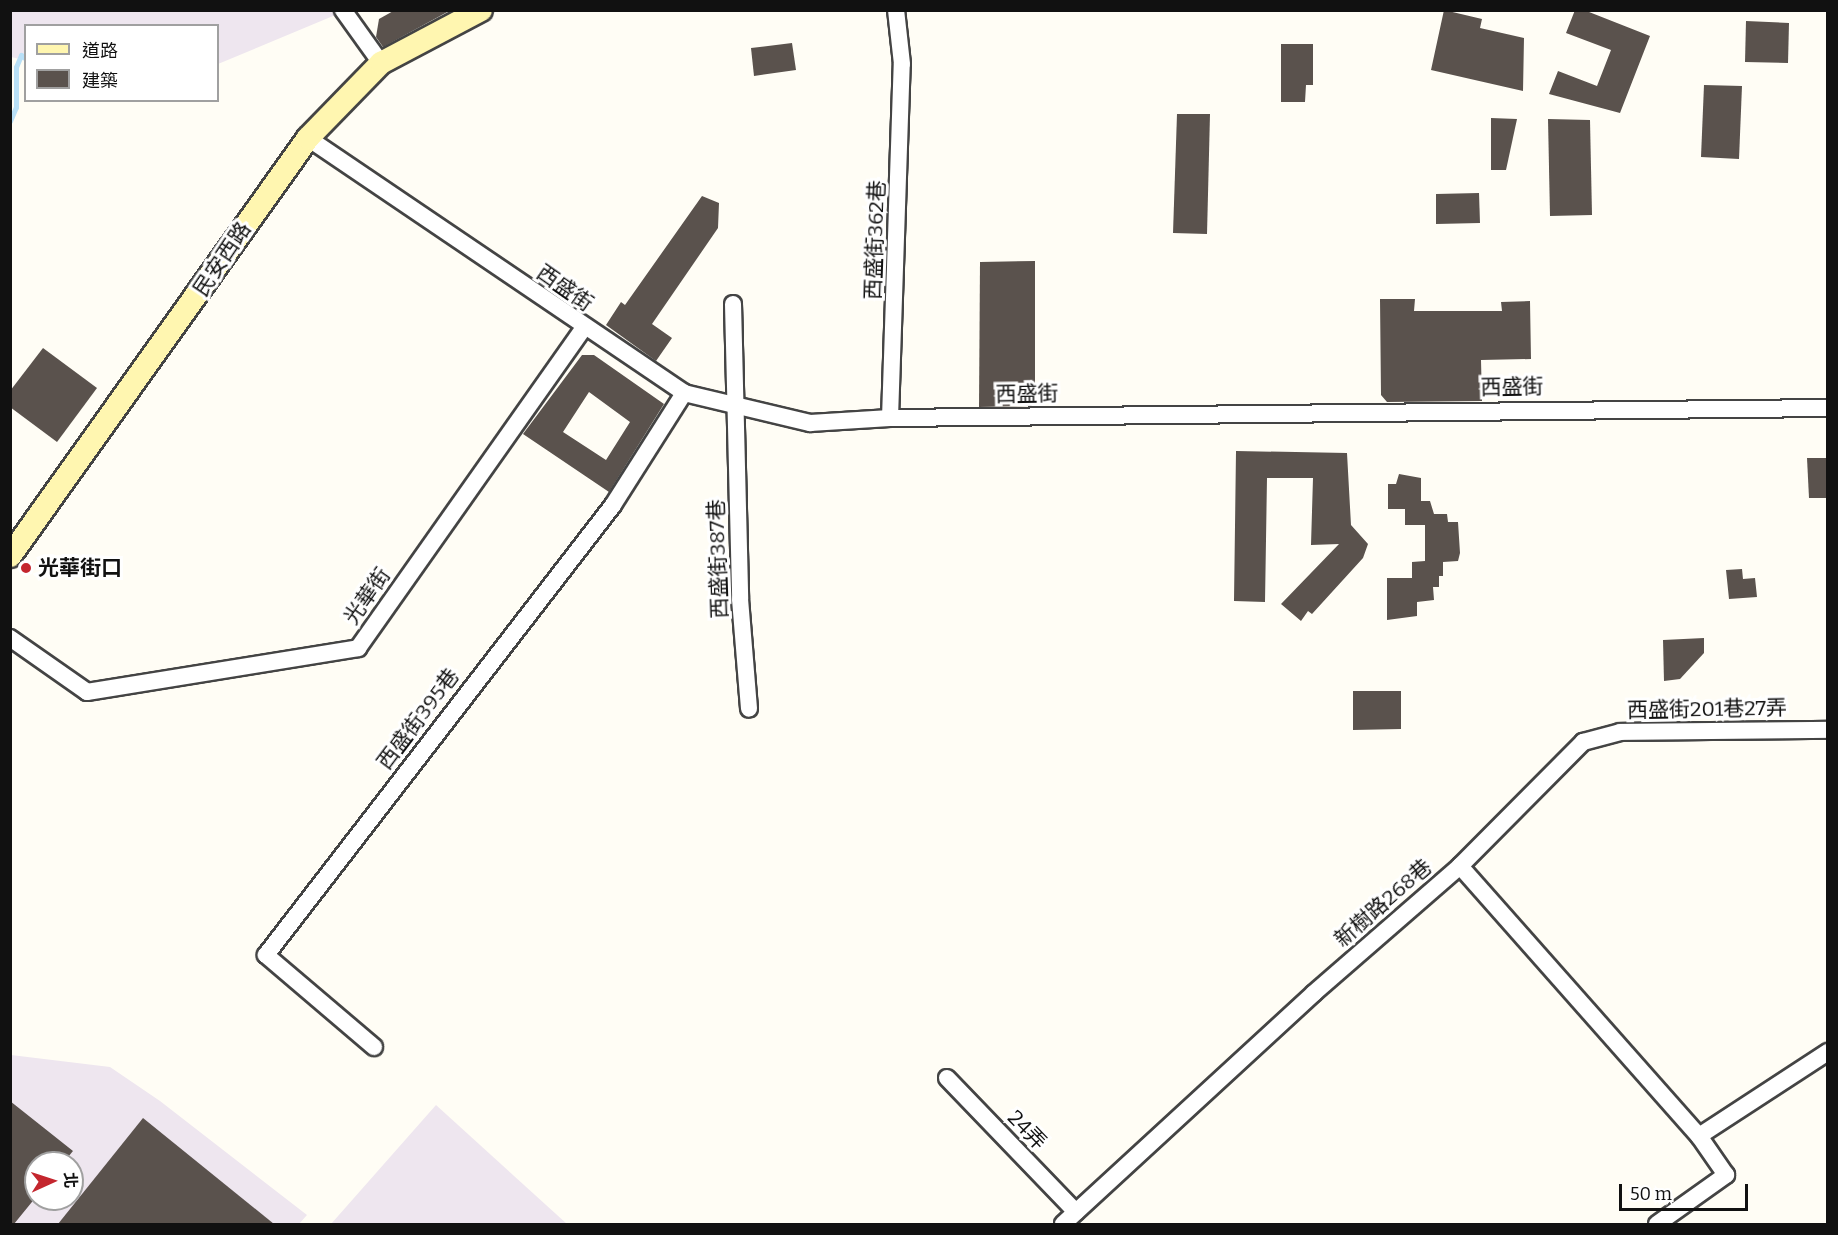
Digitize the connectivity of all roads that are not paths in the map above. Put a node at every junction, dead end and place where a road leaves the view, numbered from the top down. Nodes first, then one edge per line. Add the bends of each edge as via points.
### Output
1 (343, 10) edge
2 (481, 10) edge
3 (896, 10) edge
4 (381, 63) junction
5 (308, 138) junction
6 (733, 304) dead end
7 (584, 328) junction
8 (684, 393) junction
9 (737, 408) junction
10 (1827, 408) edge
11 (890, 418) junction
12 (10, 556) edge
13 (10, 638) edge
14 (749, 709) dead end
15 (1827, 730) edge
16 (1460, 866) junction
17 (374, 1047) dead end
18 (1827, 1052) edge
19 (947, 1078) dead end
20 (1699, 1136) junction
21 (1076, 1212) junction
22 (1063, 1224) edge
23 (1658, 1224) edge

1 - 4 street
2 - 4 street, 民安西路
3 - 11 street, 西盛街362巷 via 902,64
4 - 5 street, 民安西路
5 - 7 street, 西盛街
5 - 12 street, 民安西路
6 - 9 street, 西盛街387巷
7 - 8 street, 西盛街
7 - 13 street, 光華街 via 358,648 87,692
8 - 9 street, 西盛街
8 - 17 street, 西盛街395巷 via 613,505 266,955
9 - 11 street, 西盛街 via 810,423
9 - 14 street, 西盛街387巷 via 740,599
10 - 11 street, 西盛街
15 - 16 street, 西盛街201巷27弄 via 1620,732 1583,742
16 - 20 street, 新樹路268巷
16 - 21 street, 新樹路268巷 via 1314,993
18 - 20 street
19 - 21 street, 24弄
20 - 23 street, 新樹路268巷 via 1726,1175
21 - 22 street, 新樹路268巷

